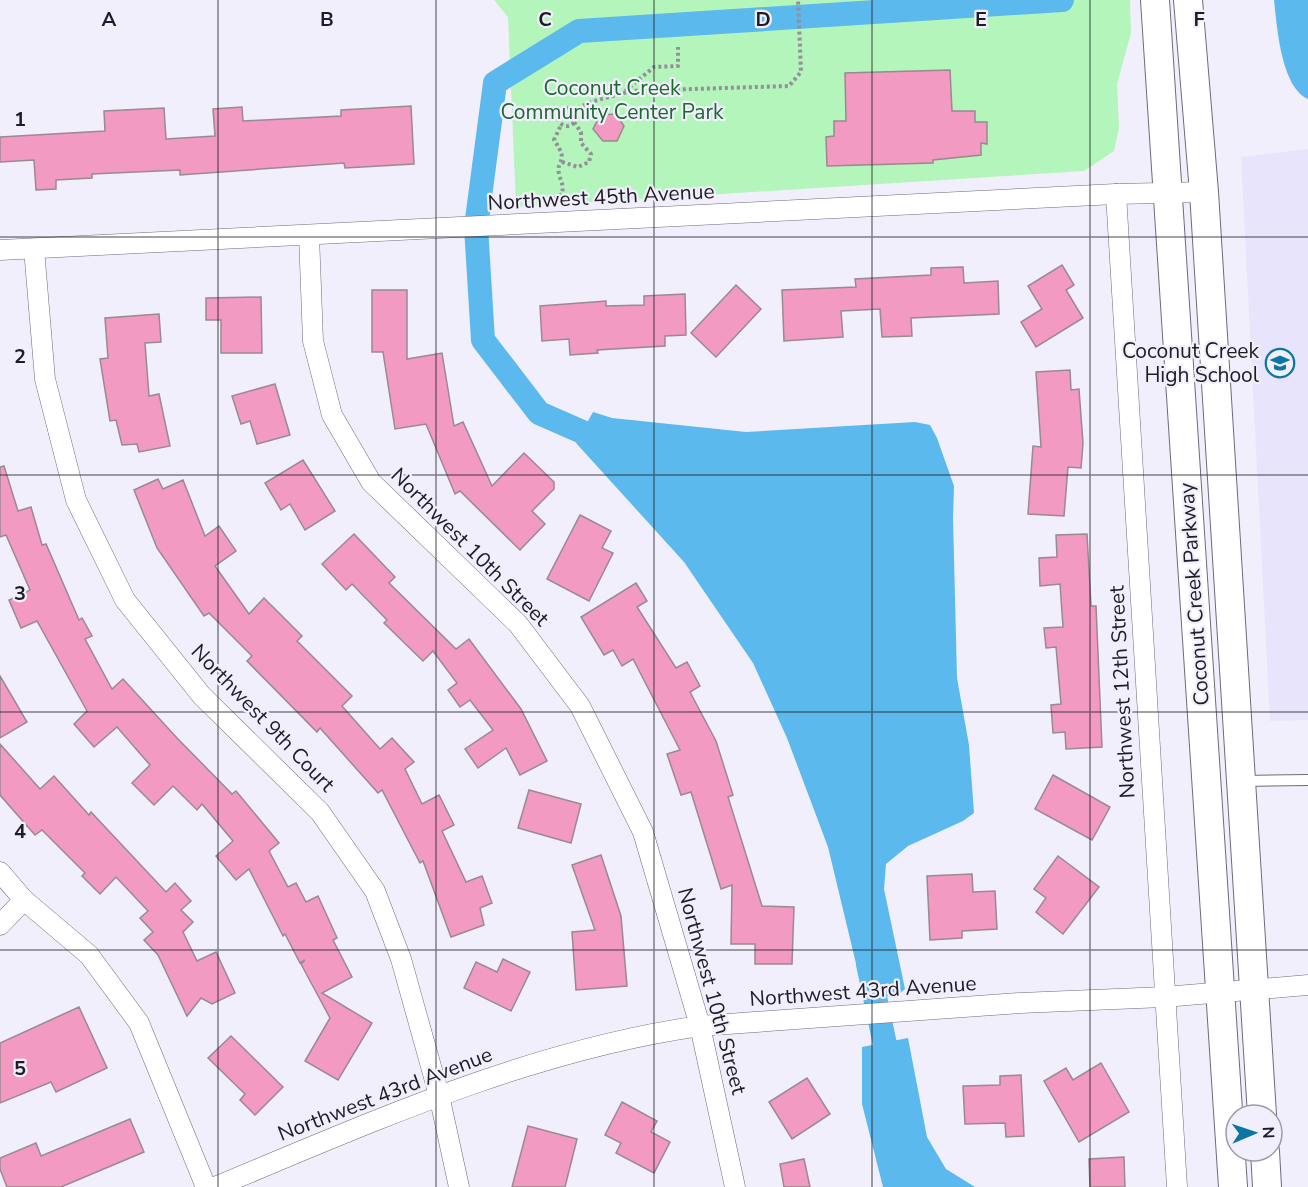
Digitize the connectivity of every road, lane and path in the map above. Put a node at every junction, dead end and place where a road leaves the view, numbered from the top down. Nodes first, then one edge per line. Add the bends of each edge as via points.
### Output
1 (798, 0) edge
2 (1155, 0) edge
3 (1188, 0) edge
4 (678, 47) dead end
5 (621, 94) junction
6 (573, 111) junction
7 (574, 122) junction
8 (561, 125) junction
9 (562, 162) junction
10 (1204, 192) junction
11 (1116, 194) junction
12 (1167, 194) junction
13 (547, 201) dead end
14 (309, 235) junction
15 (34, 249) junction
16 (0, 250) edge
17 (1308, 780) edge
18 (1241, 781) junction
19 (0, 872) edge
20 (24, 900) junction
21 (0, 925) edge
22 (1308, 985) edge
23 (1254, 990) junction
24 (1220, 992) junction
25 (1164, 997) junction
26 (700, 1026) junction
27 (439, 1095) junction
28 (1262, 1103) edge
29 (1266, 1163) edge
30 (206, 1187) edge
31 (214, 1187) edge
32 (459, 1187) edge
33 (735, 1187) edge
34 (1178, 1187) edge
35 (1233, 1187) edge
36 (1267, 1187) edge

1 - 5 path via 801,72 789,86 630,90
2 - 12 main road, Coconut Creek Parkway
3 - 10 main road, Coconut Creek Parkway
4 - 5 path via 678,66 654,67
5 - 6 path via 587,101
6 - 7 path
6 - 8 path via 560,111 557,117
7 - 8 path
7 - 9 path via 581,132 581,143 591,154 589,162 578,167
8 - 9 path via 555,140 562,149
9 - 13 path via 562,194
10 - 12 street, Northwest 45th Avenue
10 - 18 main road, Coconut Creek Parkway
11 - 12 street, Northwest 45th Avenue
11 - 14 street, Northwest 45th Avenue
11 - 25 street, Northwest 12th Street
12 - 24 main road, Coconut Creek Parkway
14 - 15 street, Northwest 45th Avenue
14 - 26 street, Northwest 10th Street via 313,341 333,415 371,482 518,624 580,706 643,832
15 - 16 street, Northwest 45th Avenue
15 - 27 street, Northwest 9th Court via 45,379 76,500 125,600 202,696 320,812 375,891 401,959
17 - 18 lane
18 - 23 main road, Coconut Creek Parkway
19 - 20 street
20 - 21 street
20 - 30 street via 88,955 139,1023
22 - 23 street, Northwest 43rd Avenue
23 - 24 street, Northwest 43rd Avenue
23 - 28 main road, Coconut Creek Parkway
24 - 25 street, Northwest 43rd Avenue
24 - 35 main road, Coconut Creek Parkway
25 - 26 street, Northwest 43rd Avenue
25 - 34 street, Northwest 12th Street
26 - 27 street, Northwest 43rd Avenue via 565,1054
26 - 33 street, Northwest 10th Street
27 - 31 street, Northwest 43rd Avenue
27 - 32 street, Northwest 9th Court
29 - 36 main road

